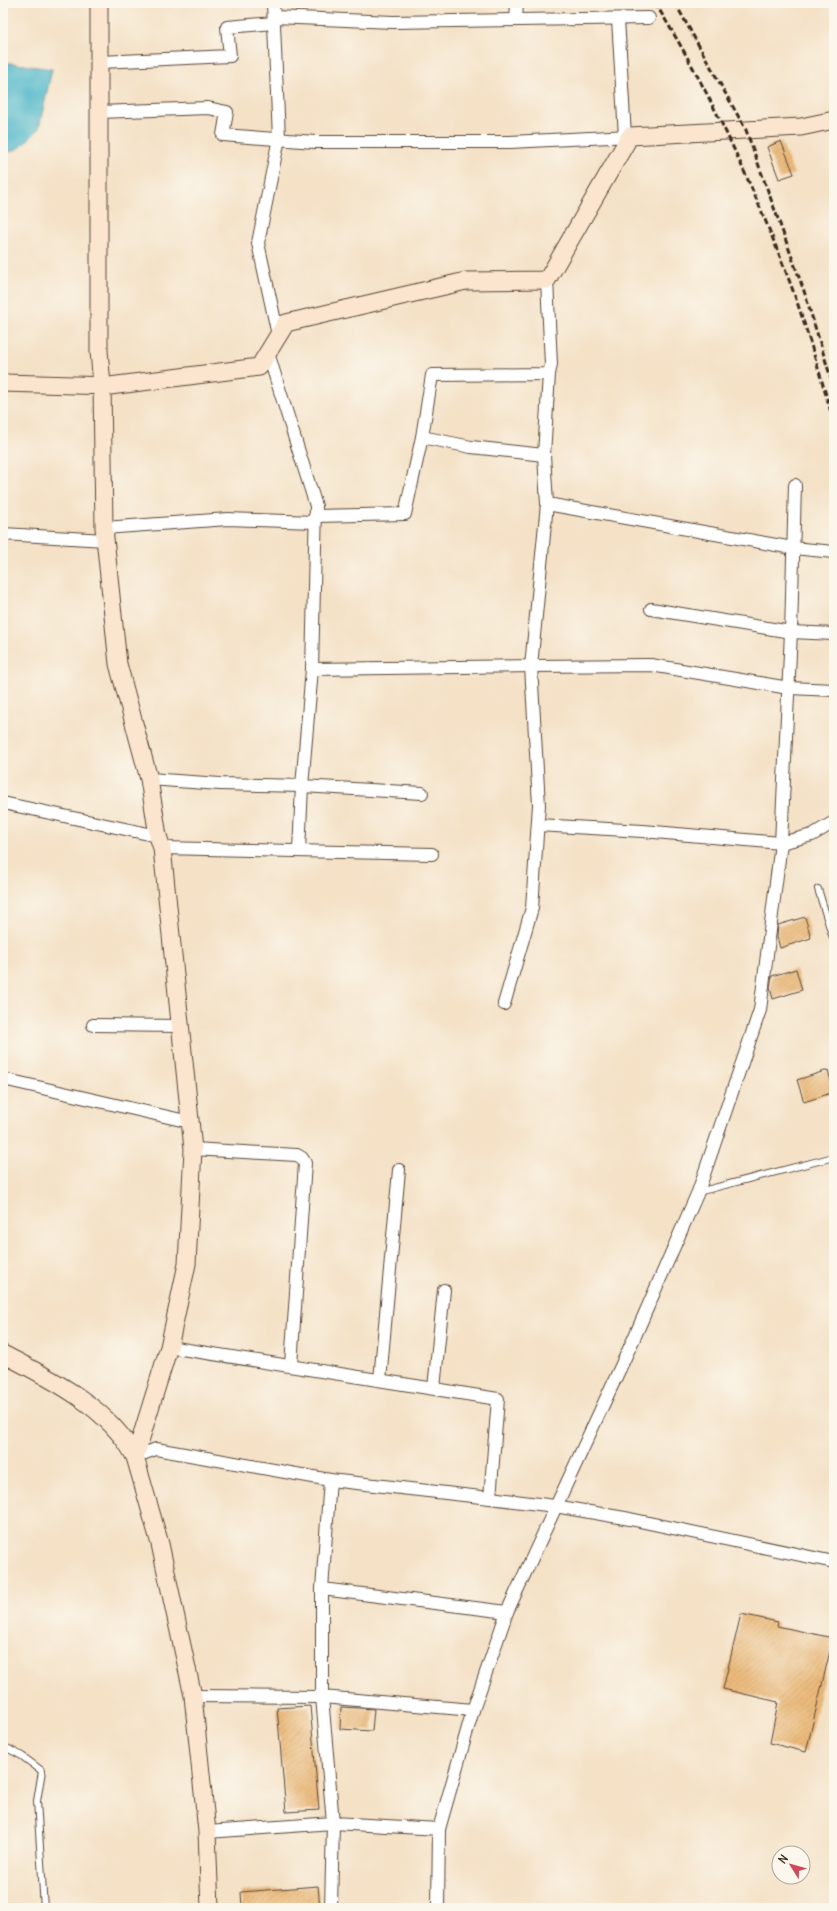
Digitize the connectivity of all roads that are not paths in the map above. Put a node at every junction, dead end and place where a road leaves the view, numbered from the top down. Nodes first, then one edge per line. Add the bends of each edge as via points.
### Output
1 (99, 3) edge
2 (273, 3) edge
3 (517, 3) edge
4 (649, 18) dead end
5 (618, 19) junction
6 (274, 20) junction
7 (516, 20) junction
8 (100, 62) junction
9 (100, 112) junction
10 (834, 120) edge
11 (627, 136) junction
12 (280, 138) junction
13 (547, 280) junction
14 (278, 335) junction
15 (268, 353) junction
16 (549, 374) junction
17 (3, 383) edge
18 (102, 385) junction
19 (422, 436) junction
20 (544, 454) junction
21 (795, 485) dead end
22 (547, 504) junction
23 (315, 519) junction
24 (3, 534) edge
25 (105, 534) junction
26 (794, 548) junction
27 (834, 552) edge
28 (652, 610) dead end
29 (791, 632) junction
30 (834, 634) edge
31 (531, 666) junction
32 (312, 669) junction
33 (789, 688) junction
34 (834, 690) edge
35 (149, 779) junction
36 (302, 786) junction
37 (422, 793) dead end
38 (3, 802) edge
39 (834, 822) edge
40 (538, 826) junction
41 (160, 842) junction
42 (781, 844) junction
43 (299, 851) junction
44 (432, 854) dead end
45 (818, 889) dead end
46 (834, 941) edge
47 (504, 1004) dead end
48 (93, 1025) dead end
49 (181, 1026) junction
50 (3, 1079) edge
51 (190, 1122) junction
52 (193, 1149) junction
53 (834, 1157) edge
54 (399, 1170) dead end
55 (698, 1192) junction
56 (444, 1290) dead end
57 (168, 1347) junction
58 (5, 1356) edge
59 (292, 1365) junction
60 (380, 1380) junction
61 (434, 1388) junction
62 (135, 1457) junction
63 (330, 1480) junction
64 (490, 1498) junction
65 (555, 1506) junction
66 (834, 1562) edge
67 (322, 1589) junction
68 (507, 1612) junction
69 (193, 1696) junction
70 (322, 1698) junction
71 (473, 1710) junction
72 (3, 1746) edge
73 (333, 1824) junction
74 (439, 1829) junction
75 (207, 1832) junction
76 (44, 1908) edge
77 (210, 1908) edge
78 (331, 1908) edge
79 (438, 1908) edge

1 - 8 main road
2 - 6 street
3 - 7 street
4 - 5 street
5 - 7 street
5 - 11 street
6 - 7 street
6 - 8 street via 228,27 230,56
6 - 12 street
8 - 9 main road
9 - 12 street via 208,108 227,112 223,135
9 - 18 main road via 99,351
10 - 11 main road via 801,127
11 - 12 street via 510,142 315,142
11 - 13 main road
12 - 14 street via 258,243
13 - 14 main road via 466,281 286,323
13 - 16 street via 551,364
14 - 15 main road
15 - 18 main road via 259,367
15 - 23 street via 316,506
16 - 19 street via 432,375
16 - 20 street
17 - 18 main road
18 - 25 main road
19 - 20 street via 471,447
19 - 23 street via 405,514
20 - 22 street
21 - 26 street
22 - 26 street
22 - 31 street
23 - 25 street via 228,519
23 - 32 street
24 - 25 street
25 - 35 main road via 118,664
26 - 27 street
26 - 29 street
28 - 29 street
29 - 30 street
29 - 33 street
31 - 32 street
31 - 33 street via 651,665
31 - 40 street
32 - 36 street
33 - 34 street
33 - 42 street
35 - 36 street
35 - 41 main road
36 - 37 street
36 - 43 street
38 - 41 street
39 - 42 street via 812,834
40 - 42 street via 643,831
40 - 47 street via 532,908
41 - 43 street
41 - 49 main road
42 - 55 street via 760,1010
43 - 44 street
45 - 46 lane
48 - 49 street
49 - 51 main road
50 - 51 street
51 - 52 main road
52 - 57 main road via 187,1264
52 - 59 street via 298,1155 305,1163
53 - 55 lane
54 - 60 street
55 - 65 street via 635,1336
56 - 61 street
57 - 59 street
57 - 62 main road
58 - 62 main road via 48,1377 92,1408 129,1446
59 - 60 street
60 - 61 street
61 - 64 street via 498,1399
62 - 63 street via 156,1449
62 - 69 main road via 160,1544
63 - 64 street
63 - 67 street
64 - 65 street
65 - 66 street via 630,1519
65 - 68 street
67 - 68 street
67 - 70 street
68 - 71 street
69 - 70 street
69 - 75 main road
70 - 71 street
70 - 73 street
71 - 74 street
72 - 76 lane via 42,1771 37,1801
73 - 74 street
73 - 75 street
73 - 78 street
74 - 79 street
75 - 77 main road

